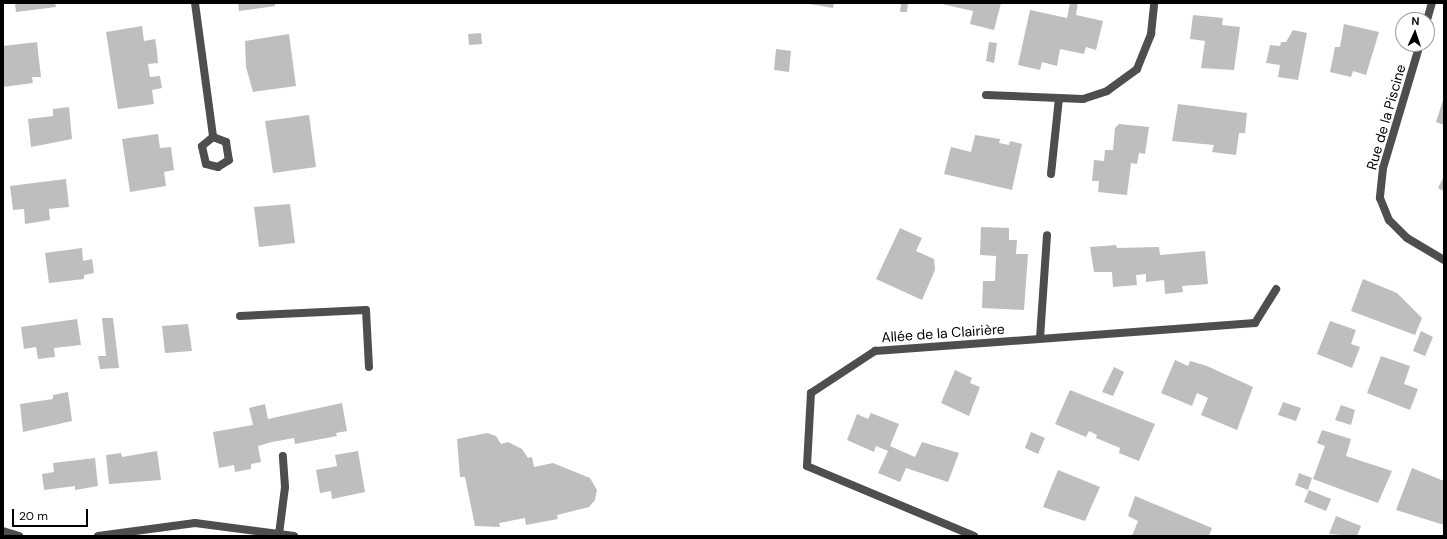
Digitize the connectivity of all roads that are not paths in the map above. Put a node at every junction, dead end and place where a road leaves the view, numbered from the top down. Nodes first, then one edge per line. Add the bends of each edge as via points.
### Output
1 (195, 3) edge
2 (1154, 3) edge
3 (1418, 52) edge
4 (986, 95) dead end
5 (1059, 98) junction
6 (213, 137) dead end
7 (1051, 174) dead end
8 (1047, 236) dead end
9 (1444, 260) edge
10 (1276, 289) dead end
11 (240, 316) dead end
12 (1040, 338) junction
13 (369, 367) dead end
14 (283, 456) dead end
15 (3, 531) edge
16 (269, 534) edge
17 (279, 534) junction
18 (19, 536) edge
19 (98, 536) edge
20 (294, 536) edge
21 (974, 536) edge

1 - 6 street
2 - 5 street via 1151,34 1137,69 1107,91 1083,99
3 - 9 street, Rue de la Piscine via 1383,168 1380,198 1389,220 1407,238
4 - 5 street
5 - 7 street
8 - 12 street
10 - 12 street, Allée de la Clairière via 1254,323
11 - 13 street via 366,310
12 - 21 street, Allée de la Clairière via 875,351 811,393 807,466
14 - 17 street via 285,487
15 - 18 street
16 - 17 street
16 - 19 street via 195,523
17 - 20 street

